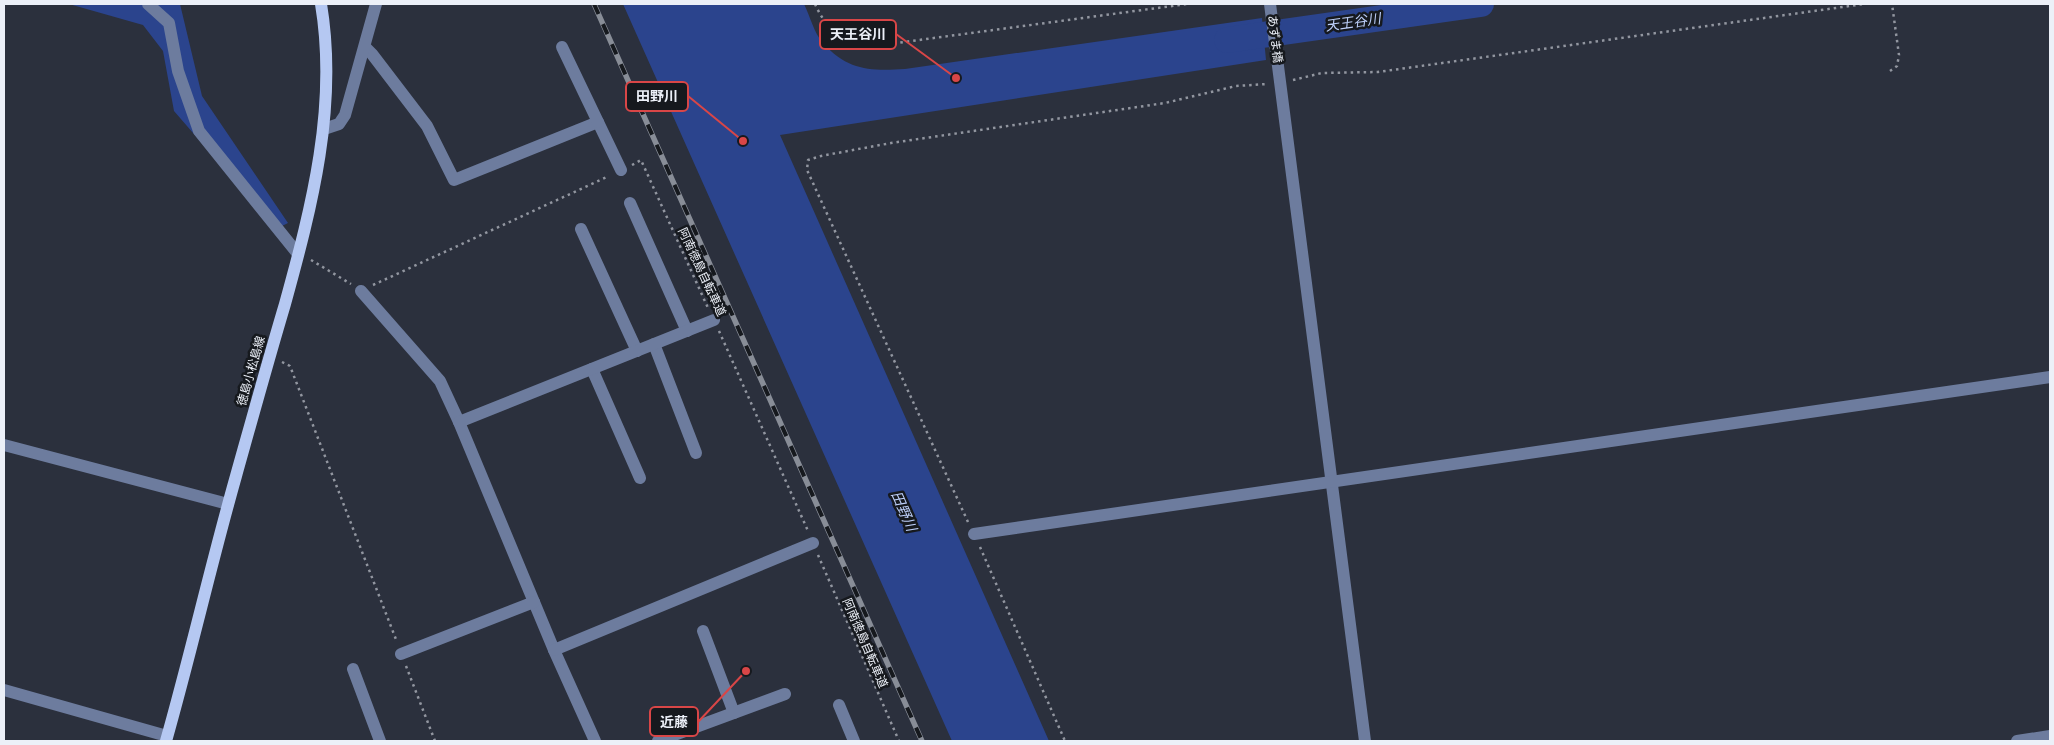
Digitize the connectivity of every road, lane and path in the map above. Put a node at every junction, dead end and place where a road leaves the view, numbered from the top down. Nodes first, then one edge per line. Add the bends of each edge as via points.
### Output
1 (148, 4) edge
2 (321, 4) edge
3 (376, 4) edge
4 (815, 4) edge
5 (1187, 4) edge
6 (1270, 4) edge
7 (1864, 4) edge
8 (1892, 4) edge
9 (365, 47) junction
10 (562, 47) dead end
11 (1890, 71) dead end
12 (1280, 78) junction
13 (598, 122) junction
14 (324, 129) junction
15 (621, 170) junction
16 (630, 202) dead end
17 (581, 229) dead end
18 (298, 254) junction
19 (361, 291) junction
20 (714, 320) junction
21 (687, 331) junction
22 (654, 344) junction
23 (637, 351) junction
24 (270, 355) junction
25 (592, 369) junction
26 (2050, 377) edge
27 (459, 422) junction
28 (4, 445) edge
29 (696, 453) dead end
30 (640, 478) dead end
31 (1331, 480) junction
32 (228, 504) junction
33 (974, 534) junction
34 (813, 543) junction
35 (534, 602) junction
36 (703, 631) dead end
37 (554, 650) junction
38 (401, 654) junction
39 (354, 669) dead end
40 (4, 690) edge
41 (784, 694) dead end
42 (839, 705) dead end
43 (734, 713) junction
44 (2050, 736) edge
45 (678, 738) edge
46 (166, 739) edge
47 (380, 741) edge
48 (435, 741) edge
49 (595, 741) edge
50 (658, 741) edge
51 (854, 741) edge
52 (899, 741) edge
53 (1065, 741) edge
54 (1365, 741) edge
55 (2017, 741) edge

1 - 18 street via 169,23 178,71 199,131
2 - 14 main road, 徳島小松島線 via 325,46
3 - 9 street
4 - 5 path via 819,14 839,36 852,44 867,47
6 - 12 street, あずま橋
7 - 12 path via 1378,72
8 - 11 path via 1899,56 1897,66
9 - 13 street via 427,126 454,180
9 - 14 street via 345,115 339,124
10 - 13 street
12 - 31 street, あずま橋
12 - 33 path via 1165,103 891,143 808,160 807,170
13 - 15 street
14 - 18 main road, 徳島小松島線
15 - 19 path, 阿南徳島自転車道
15 - 20 path, 阿南徳島自転車道 via 641,160
16 - 21 street
17 - 23 street
18 - 19 path via 320,264
18 - 24 main road, 徳島小松島線
19 - 27 street via 440,381
20 - 21 street
20 - 34 path, 阿南徳島自転車道
21 - 22 street
22 - 23 street
22 - 29 street
23 - 25 street
24 - 32 main road, 徳島小松島線
24 - 38 path via 290,366
25 - 27 street
25 - 30 street
26 - 31 street
27 - 35 street
28 - 32 street
31 - 33 street
31 - 54 street, あずま橋
32 - 46 main road, 徳島小松島線
33 - 53 path
34 - 37 street
34 - 52 path, 阿南徳島自転車道
35 - 37 street
35 - 38 street
36 - 43 street
37 - 49 street
38 - 48 path
39 - 47 street
40 - 46 street
41 - 43 street
42 - 51 street
43 - 45 street
44 - 55 street
45 - 50 street

